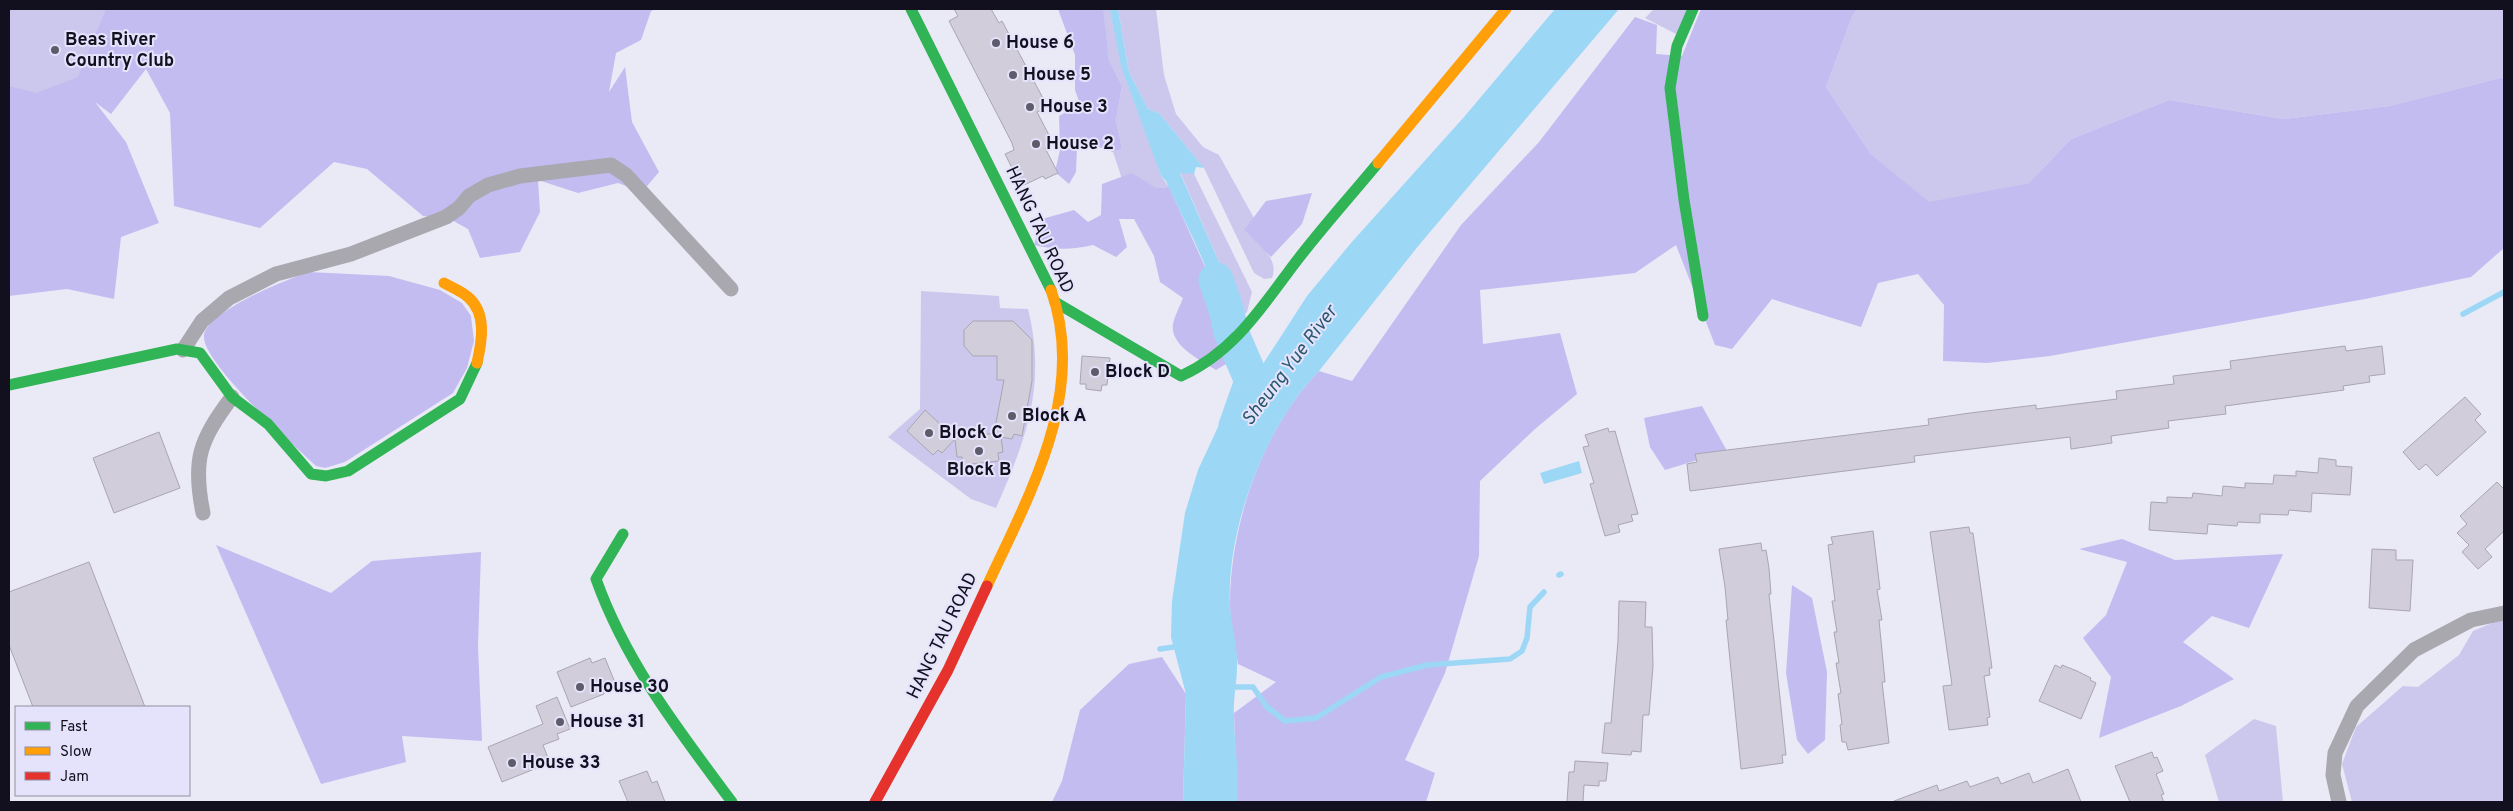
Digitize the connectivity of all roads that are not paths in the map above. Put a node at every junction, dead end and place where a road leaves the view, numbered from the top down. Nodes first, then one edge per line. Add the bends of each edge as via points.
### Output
1 (911, 9) edge
2 (1506, 9) edge
3 (1693, 9) edge
4 (444, 283) dead end
5 (731, 289) dead end
6 (1055, 302) junction
7 (1703, 316) dead end
8 (183, 350) junction
9 (9, 385) edge
10 (232, 397) junction
11 (203, 513) dead end
12 (623, 534) dead end
13 (2504, 613) edge
14 (732, 802) edge
15 (875, 802) edge
16 (2339, 802) edge

1 - 6 street, HANG TAU ROAD via 1046,277
2 - 6 street via 1292,267 1267,303 1227,346 1196,371 1181,376
3 - 7 street via 1677,46 1670,88
4 - 10 street via 468,296 480,313 482,342 475,371 460,399 348,471 326,476 311,474 268,424
5 - 8 street via 626,175 611,164 520,176 488,185 469,196 446,217 351,254 276,274 229,298 202,321
6 - 15 street, HANG TAU ROAD via 1063,348 1062,378 1056,420 1041,469 948,670
8 - 9 street
8 - 10 street via 200,352
10 - 11 street via 210,427 200,452 197,484
12 - 14 street via 596,579 604,605 644,679
13 - 16 street via 2471,620 2414,650 2357,706 2335,753 2332,775

